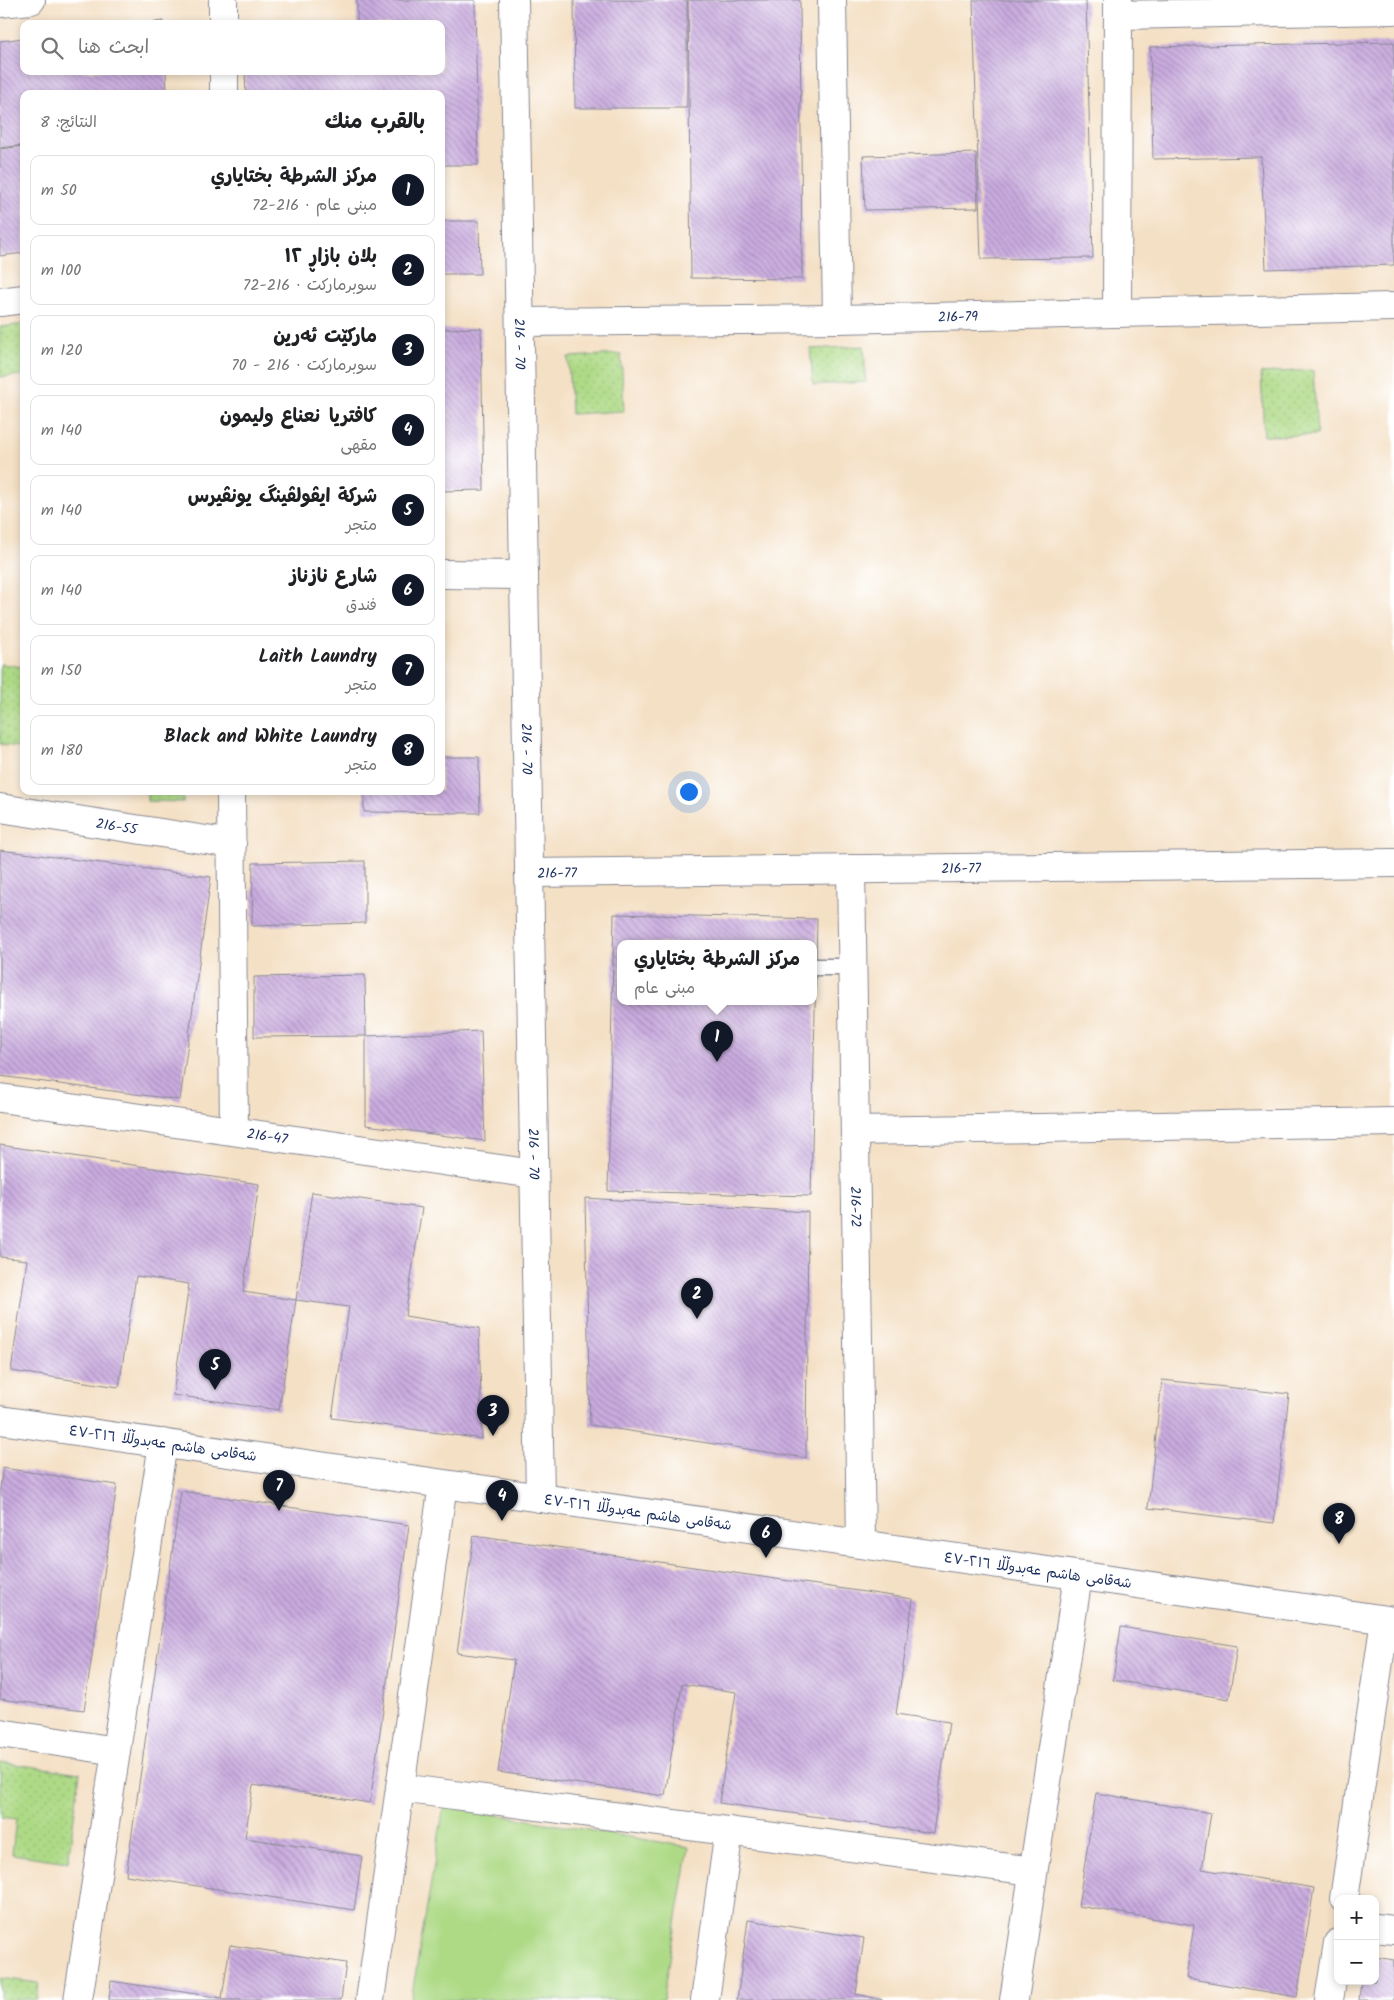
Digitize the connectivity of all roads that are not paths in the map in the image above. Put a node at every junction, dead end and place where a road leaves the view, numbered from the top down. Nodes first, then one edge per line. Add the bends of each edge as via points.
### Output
1 (31, 0) edge
2 (223, 0) edge
3 (514, 0) edge
4 (832, 0) edge
5 (0, 4) edge
6 (1118, 8) edge
7 (1394, 10) edge
8 (223, 20) edge
9 (224, 75) edge
10 (224, 90) edge
11 (20, 300) edge
12 (0, 302) edge
13 (1394, 307) edge
14 (1117, 313) junction
15 (837, 319) junction
16 (520, 322) junction
17 (445, 574) edge
18 (524, 574) junction
19 (232, 795) edge
20 (0, 808) edge
21 (232, 844) junction
22 (1394, 863) edge
23 (851, 869) junction
24 (529, 873) junction
25 (817, 967) edge
26 (852, 967) junction
27 (0, 1098) edge
28 (1394, 1122) edge
29 (234, 1131) junction
30 (855, 1131) junction
31 (534, 1174) junction
32 (0, 1420) edge
33 (163, 1443) junction
34 (443, 1484) junction
35 (540, 1498) junction
36 (861, 1544) junction
37 (1078, 1576) junction
38 (1390, 1621) edge
39 (0, 1733) edge
40 (116, 1751) junction
41 (400, 1788) junction
42 (729, 1831) junction
43 (1033, 1871) junction
44 (1345, 1895) edge
45 (1379, 1928) edge
46 (1394, 1930) edge
47 (1334, 1968) edge
48 (78, 2000) edge
49 (370, 2000) edge
50 (705, 2000) edge
51 (1014, 2000) edge
52 (1329, 2000) edge

1 - 5 street
2 - 8 street
3 - 16 street, 216 - 70
4 - 15 street
6 - 7 street
6 - 14 street
9 - 10 street
11 - 12 street
13 - 14 street, 216-79
14 - 15 street, 216-79
15 - 16 street, 216-79
16 - 18 street, 216 - 70
17 - 18 street
18 - 24 street, 216 - 70
19 - 21 street
20 - 21 street, 216-55
21 - 29 street
22 - 23 street, 216-77
23 - 24 street, 216-77
23 - 26 street, 216-72
24 - 31 street, 216 - 70
25 - 26 lane
26 - 30 street, 216-72
27 - 29 street, 216-47
28 - 30 street
29 - 31 street, 216-47
30 - 36 street, 216-72
31 - 35 street, 216 - 70
32 - 33 street, شەقامی هاشم عەبدوڵڵا ٢١٦-٤٧
33 - 34 street, شەقامی هاشم عەبدوڵڵا ٢١٦-٤٧
33 - 40 street
34 - 35 street, شەقامی هاشم عەبدوڵڵا ٢١٦-٤٧
34 - 41 street
35 - 36 street, شەقامی هاشم عەبدوڵڵا ٢١٦-٤٧
36 - 37 street, شەقامی هاشم عەبدوڵڵا ٢١٦-٤٧
37 - 38 street, شەقامی هاشم عەبدوڵڵا ٢١٦-٤٧
37 - 43 street
38 - 44 street
39 - 40 street
40 - 48 street
41 - 42 street
41 - 49 street
42 - 43 street
42 - 50 street
43 - 51 street
45 - 46 street
47 - 52 street

